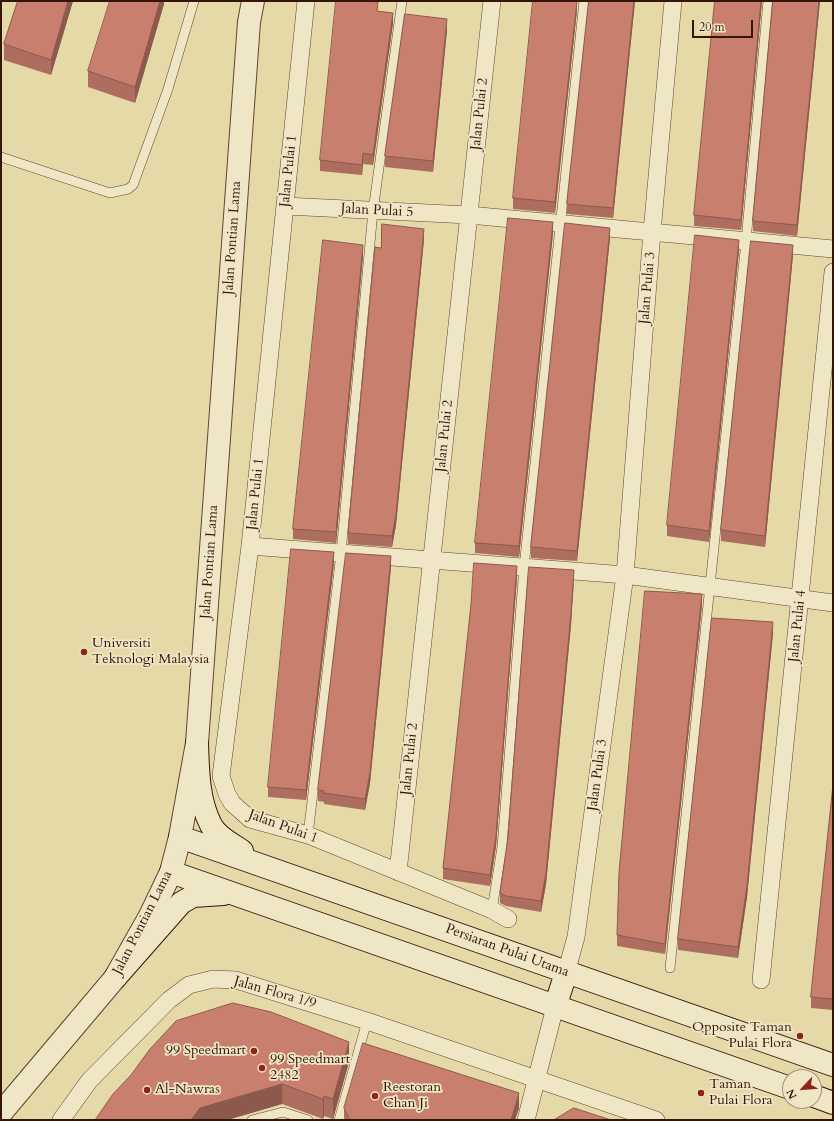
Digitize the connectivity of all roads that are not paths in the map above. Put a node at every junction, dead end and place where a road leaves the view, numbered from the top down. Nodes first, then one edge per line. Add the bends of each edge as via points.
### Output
1 (194, 1) edge
2 (253, 1) edge
3 (306, 1) edge
4 (402, 1) edge
5 (492, 1) edge
6 (584, 1) edge
7 (673, 1) edge
8 (768, 1) edge
9 (1, 157) edge
10 (285, 206) junction
11 (373, 211) junction
12 (469, 215) junction
13 (561, 224) junction
14 (652, 232) junction
15 (746, 240) junction
16 (833, 248) edge
17 (833, 272) edge
18 (828, 367) edge
19 (250, 546) junction
20 (341, 553) junction
21 (432, 560) junction
22 (524, 567) junction
23 (625, 575) junction
24 (708, 586) junction
25 (800, 599) junction
26 (833, 603) edge
27 (196, 743) junction
28 (308, 836) junction
29 (180, 837) junction
30 (272, 869) junction
31 (171, 872) junction
32 (398, 872) junction
33 (248, 898) junction
34 (492, 910) junction
35 (508, 919) dead end
36 (670, 968) dead end
37 (566, 973) junction
38 (115, 978) junction
39 (761, 980) dead end
40 (555, 1007) junction
41 (367, 1021) junction
42 (833, 1065) edge
43 (536, 1080) junction
44 (782, 1085) edge
45 (822, 1099) edge
46 (833, 1103) edge
47 (1, 1113) edge
48 (61, 1120) edge
49 (252, 1120) edge
50 (308, 1120) edge
51 (338, 1120) edge
52 (526, 1120) edge
53 (656, 1120) edge

1 - 9 lane via 168,89 134,185 110,193
2 - 27 main road, Jalan Pontian Lama via 249,22
3 - 10 street, Jalan Pulai 1
4 - 11 lane
5 - 12 street, Jalan Pulai 2
6 - 13 lane
7 - 14 street, Jalan Pulai 3
8 - 15 lane
10 - 11 street, Jalan Pulai 5
10 - 19 street, Jalan Pulai 1
11 - 12 street, Jalan Pulai 5
11 - 20 lane
12 - 13 street, Jalan Pulai 5
12 - 21 street, Jalan Pulai 2
13 - 14 street, Jalan Pulai 5
13 - 22 lane
14 - 15 street, Jalan Pulai 5
14 - 23 street, Jalan Pulai 3
15 - 16 street, Jalan Pulai 5
15 - 24 lane
17 - 18 street, Jalan Pulai 4
18 - 25 street, Jalan Pulai 4
19 - 20 street
19 - 28 street, Jalan Pulai 1 via 221,776 232,803 250,819
20 - 21 street
20 - 28 lane
21 - 22 street
21 - 32 street, Jalan Pulai 2
22 - 23 street
22 - 34 lane via 502,847
23 - 24 street
23 - 37 street, Jalan Pulai 3 via 576,937
24 - 25 street
24 - 36 lane
25 - 26 street
25 - 39 street, Jalan Pulai 4
27 - 29 main road, Jalan Pontian Lama
27 - 30 main road via 200,789 211,826 222,838
28 - 32 street, Jalan Pulai 1
29 - 30 main road, Persiaran Pulai Utama
29 - 31 main road, Jalan Pontian Lama
30 - 37 main road, Persiaran Pulai Utama
31 - 33 main road
31 - 38 main road, Jalan Pontian Lama
32 - 34 street, Jalan Pulai 1
33 - 38 main road via 219,893 192,896 181,903
33 - 40 main road
34 - 35 street, Jalan Pulai 1
37 - 40 main road
37 - 42 main road, Persiaran Pulai Utama
38 - 47 main road, Jalan Pontian Lama
40 - 43 street
40 - 44 main road
41 - 43 street, Jalan Flora 1/9
41 - 48 street, Jalan Flora 1/9 via 236,980 214,979 189,985 169,1000 89,1081
41 - 51 lane
43 - 52 street
43 - 53 street, Jalan Flora 1/9
45 - 46 main road
49 - 50 lane via 283,1112

